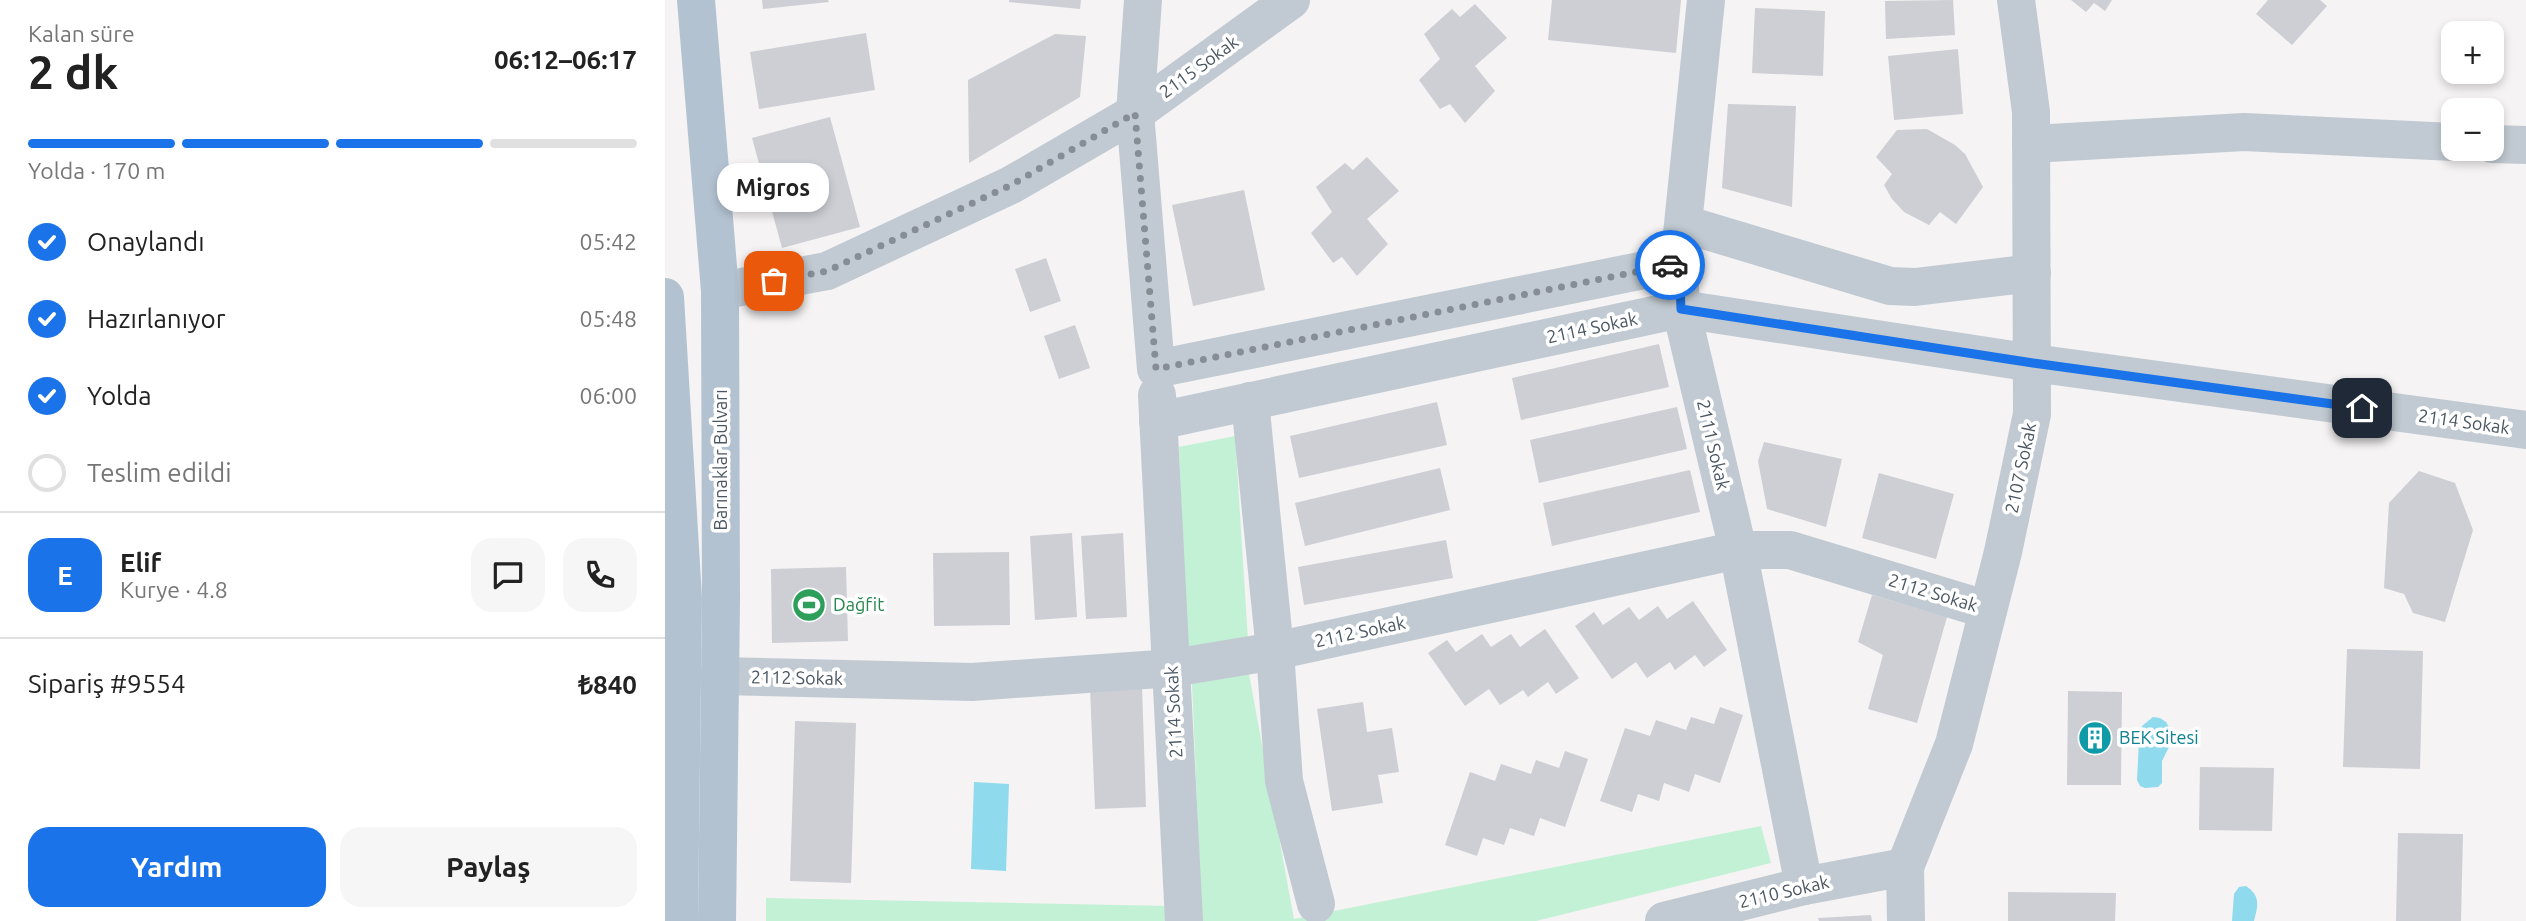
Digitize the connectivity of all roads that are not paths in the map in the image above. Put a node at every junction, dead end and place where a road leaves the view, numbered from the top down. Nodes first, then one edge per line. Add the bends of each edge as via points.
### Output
1 (697, 0) edge
2 (1143, 0) edge
3 (1291, 0) edge
4 (1706, 0) edge
5 (2016, 0) edge
6 (1135, 113) junction
7 (2441, 141) edge
8 (2504, 144) edge
9 (2031, 145) junction
10 (2526, 145) edge
11 (1684, 224) junction
12 (1679, 262) junction
13 (2032, 273) junction
14 (720, 291) junction
15 (665, 297) edge
16 (1681, 309) junction
17 (2033, 363) junction
18 (1156, 369) junction
19 (1250, 401) junction
20 (1158, 421) junction
21 (2526, 430) edge
22 (671, 477) edge
23 (1738, 550) junction
24 (1988, 610) junction
25 (1275, 651) junction
26 (1173, 668) junction
27 (719, 676) junction
28 (1905, 867) junction
29 (1804, 886) junction
30 (1316, 904) dead end
31 (679, 921) edge
32 (717, 921) edge
33 (1184, 921) edge
34 (1664, 921) edge
35 (1906, 921) edge

1 - 14 main road, Barınaklar Bulvarı
2 - 6 street
3 - 6 street, 2115 Sokak
4 - 11 street, 2111 Sokak
5 - 9 street, 2107 Sokak
6 - 14 street, 2115 Sokak via 1011,185 827,271
6 - 18 street
7 - 9 street via 2244,132
8 - 10 street
9 - 13 street, 2107 Sokak
11 - 12 street, 2111 Sokak
11 - 13 street via 1890,286
12 - 16 street, 2111 Sokak
12 - 18 street
13 - 17 street, 2107 Sokak
14 - 27 main road, Barınaklar Bulvarı
15 - 22 main road
16 - 17 street, 2114 Sokak
16 - 19 street, 2114 Sokak
16 - 23 street, 2111 Sokak
17 - 21 street, 2114 Sokak
17 - 24 street, 2107 Sokak via 2032,414
18 - 20 street
19 - 20 street, 2114 Sokak
19 - 25 street
20 - 26 street, 2114 Sokak
22 - 31 main road via 683,598
23 - 24 street, 2112 Sokak via 1790,550
23 - 25 street, 2112 Sokak
23 - 29 street, 2111 Sokak
24 - 28 street, 2107 Sokak via 1954,744
25 - 26 street, 2112 Sokak
25 - 30 street via 1285,781
26 - 27 street, 2112 Sokak via 972,682
26 - 33 street, 2114 Sokak
27 - 32 main road, Barınaklar Bulvarı
28 - 29 street, 2110 Sokak
28 - 35 street, 2107 Sokak
29 - 34 street, 2110 Sokak

